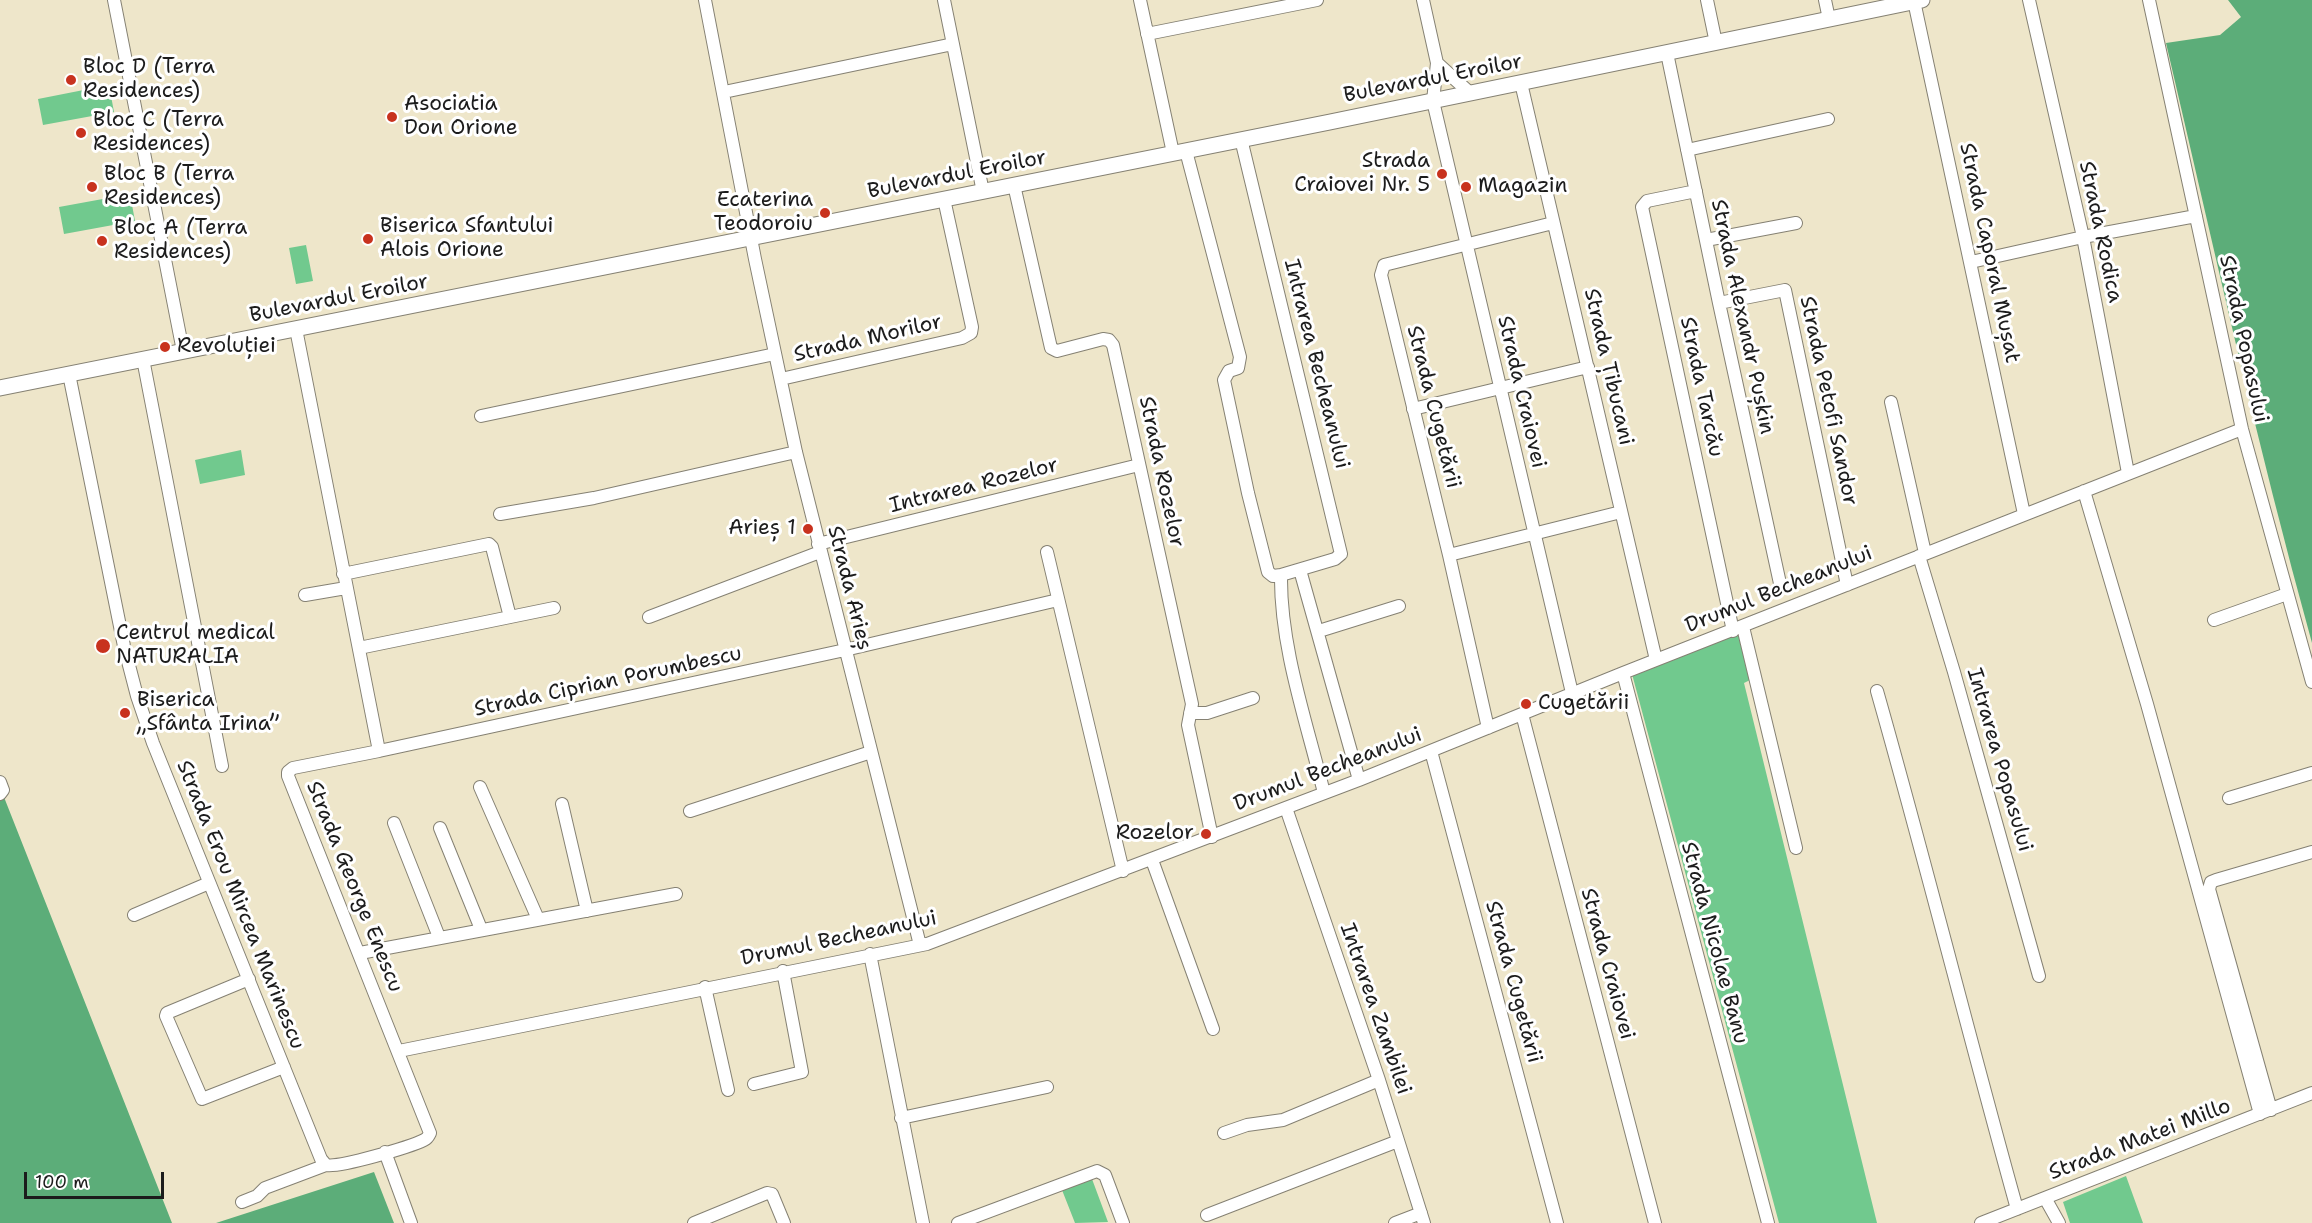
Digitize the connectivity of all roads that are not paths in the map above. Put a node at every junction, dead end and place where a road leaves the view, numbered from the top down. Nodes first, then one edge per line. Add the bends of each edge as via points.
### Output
1 (114, 0) edge
2 (705, 0) edge
3 (944, 0) edge
4 (1140, 0) edge
5 (1317, 0) edge
6 (1423, 0) edge
7 (1707, 0) edge
8 (1825, 0) edge
9 (2029, 0) edge
10 (2149, 0) edge
11 (1918, 1) edge
12 (1829, 19) junction
13 (1147, 34) junction
14 (1716, 43) junction
15 (953, 44) junction
16 (1667, 53) junction
17 (1437, 63) junction
18 (1521, 83) junction
19 (723, 92) junction
20 (1470, 93) junction
21 (1433, 100) junction
22 (1828, 119) dead end
23 (1242, 139) junction
24 (1687, 150) junction
25 (1179, 152) junction
26 (1014, 185) junction
27 (1695, 191) junction
28 (982, 192) junction
29 (944, 199) junction
30 (2196, 216) junction
31 (1796, 223) dead end
32 (1553, 224) junction
33 (2083, 237) junction
34 (752, 238) junction
35 (1706, 240) junction
36 (1466, 245) junction
37 (1971, 262) junction
38 (1719, 303) junction
39 (296, 329) junction
40 (183, 351) junction
41 (775, 354) junction
42 (143, 359) junction
43 (1588, 368) junction
44 (69, 374) junction
45 (781, 379) junction
46 (0, 388) edge
47 (1500, 389) junction
48 (1891, 402) dead end
49 (1413, 409) junction
50 (481, 417) dead end
51 (2242, 429) junction
52 (796, 452) junction
53 (1139, 465) junction
54 (2128, 473) junction
55 (2084, 491) junction
56 (1621, 512) junction
57 (2024, 513) junction
58 (500, 514) dead end
59 (1534, 534) junction
60 (819, 548) junction
61 (1047, 552) dead end
62 (1449, 555) junction
63 (1922, 555) junction
64 (1300, 570) junction
65 (343, 574) junction
66 (1281, 575) junction
67 (1847, 585) junction
68 (346, 588) junction
69 (1781, 588) dead end
70 (2287, 594) junction
71 (305, 595) dead end
72 (1058, 600) junction
73 (1399, 606) dead end
74 (554, 608) dead end
75 (510, 617) junction
76 (649, 617) dead end
77 (2214, 620) dead end
78 (1738, 629) junction
79 (1319, 631) junction
80 (358, 648) junction
81 (845, 650) junction
82 (1656, 660) junction
83 (1623, 673) junction
84 (2312, 682) edge
85 (1877, 691) dead end
86 (1572, 693) junction
87 (1253, 698) dead end
88 (1190, 713) junction
89 (1522, 714) junction
90 (1488, 728) junction
91 (379, 751) junction
92 (1431, 751) junction
93 (871, 752) junction
94 (222, 766) dead end
95 (2312, 773) edge
96 (1359, 780) junction
97 (0, 782) edge
98 (480, 787) dead end
99 (1324, 793) junction
100 (0, 794) edge
101 (2229, 798) dead end
102 (562, 804) dead end
103 (1286, 808) junction
104 (690, 811) dead end
105 (394, 823) dead end
106 (440, 828) dead end
107 (1212, 837) junction
108 (1796, 848) dead end
109 (2312, 852) edge
110 (1152, 860) junction
111 (1123, 871) junction
112 (209, 883) junction
113 (676, 894) dead end
114 (587, 911) junction
115 (134, 915) dead end
116 (538, 919) junction
117 (481, 929) junction
118 (439, 938) junction
119 (920, 945) junction
120 (360, 953) junction
121 (870, 954) junction
122 (783, 971) junction
123 (2039, 976) dead end
124 (249, 979) junction
125 (705, 987) junction
126 (1213, 1029) dead end
127 (399, 1051) junction
128 (284, 1066) junction
129 (1378, 1077) junction
130 (754, 1084) dead end
131 (1047, 1087) dead end
132 (728, 1090) dead end
133 (2312, 1093) edge
134 (1300, 1104) dead end
135 (2266, 1112) junction
136 (901, 1118) junction
137 (1224, 1132) dead end
138 (1398, 1141) junction
139 (385, 1152) junction
140 (326, 1165) junction
141 (2045, 1198) junction
142 (242, 1202) dead end
143 (2018, 1209) junction
144 (1207, 1215) dead end
145 (1422, 1218) edge
146 (411, 1223) edge
147 (694, 1223) edge
148 (784, 1223) edge
149 (923, 1223) edge
150 (958, 1223) edge
151 (1123, 1223) edge
152 (1395, 1223) edge
153 (1557, 1223) edge
154 (1655, 1223) edge
155 (1768, 1223) edge
156 (1981, 1223) edge
157 (2059, 1223) edge

1 - 40 street
2 - 19 street, Strada Arieș
3 - 15 street
4 - 13 street
5 - 13 street
6 - 17 street, Strada Craiovei
7 - 14 street
8 - 12 street
9 - 33 street, Strada Rodica
10 - 30 street, Strada Popasului
11 - 12 main road, Bulevardul Eroilor
11 - 37 street, Strada Caporal Mușat
12 - 14 main road, Bulevardul Eroilor
13 - 25 street
14 - 16 main road, Bulevardul Eroilor
15 - 19 street
15 - 28 street
16 - 18 main road, Bulevardul Eroilor
16 - 24 street, Strada Alexandr Pușkin
17 - 20 street
17 - 21 street, Strada Craiovei
18 - 20 main road, Bulevardul Eroilor
18 - 32 street, Strada Țibucani
19 - 34 street, Strada Arieș
20 - 21 main road, Bulevardul Eroilor
21 - 23 main road, Bulevardul Eroilor
21 - 36 street, Strada Craiovei
22 - 24 street
23 - 25 main road, Bulevardul Eroilor
23 - 64 street, Intrarea Becheanului via 1341,554
24 - 27 street, Strada Alexandr Pușkin
25 - 26 main road, Bulevardul Eroilor
25 - 66 street via 1240,357 1238,368 1229,371 1224,380 1248,493 1268,572
26 - 28 main road, Bulevardul Eroilor
26 - 53 street, Strada Rozelor via 1051,348 1057,351 1103,339 1113,345
27 - 35 street, Strada Alexandr Pușkin
27 - 78 street, Strada Tarcău via 1647,201 1642,207
28 - 29 main road, Bulevardul Eroilor
29 - 34 main road, Bulevardul Eroilor
29 - 45 street, Strada Morilor via 972,327 970,333
30 - 33 street
30 - 51 street, Strada Popasului
31 - 35 street
32 - 36 street, Strada Cugetării
32 - 43 street, Strada Țibucani
33 - 37 street
33 - 54 street, Strada Rodica
34 - 39 main road, Bulevardul Eroilor
34 - 41 street, Strada Arieș
35 - 38 street, Strada Alexandr Pușkin
36 - 47 street, Strada Craiovei
36 - 49 street, Strada Cugetării via 1384,265 1381,269
37 - 57 street, Strada Caporal Mușat
38 - 67 street, Strada Petofi Sandor via 1785,290
38 - 69 street, Strada Alexandr Pușkin
39 - 40 main road, Bulevardul Eroilor
39 - 65 street
40 - 42 main road, Bulevardul Eroilor
41 - 45 street, Strada Arieș
41 - 50 street
42 - 44 main road, Bulevardul Eroilor
42 - 94 street
43 - 47 street
43 - 56 street, Strada Țibucani
44 - 46 main road, Bulevardul Eroilor
44 - 112 street, Strada Erou Mircea Marinescu via 130,674
45 - 52 street, Strada Arieș
47 - 49 street
47 - 59 street, Strada Craiovei
48 - 63 street, Intrarea Popasului
49 - 62 street, Strada Cugetării
51 - 54 street, Drumul Becheanului
51 - 70 street, Strada Popasului
52 - 58 street via 594,498
52 - 60 street, Strada Arieș
53 - 60 street, Intrarea Rozelor
53 - 88 street, Strada Rozelor via 1192,704
54 - 55 street, Drumul Becheanului
55 - 57 street, Drumul Becheanului
55 - 135 street
56 - 59 street
56 - 82 street, Strada Țibucani
57 - 63 street, Drumul Becheanului
59 - 62 street
59 - 86 street, Strada Craiovei
60 - 76 street, Intrarea Rozelor
60 - 81 street, Strada Arieș
61 - 72 street
62 - 90 street, Strada Cugetării
63 - 67 street, Drumul Becheanului
63 - 123 street, Intrarea Popasului
64 - 66 street, Intrarea Becheanului
64 - 79 street
65 - 68 street
65 - 75 street via 489,544
66 - 99 street via 1287,639
67 - 78 street, Drumul Becheanului
68 - 71 street
68 - 80 street
70 - 77 street
70 - 84 street, Strada Popasului
72 - 81 street, Strada Ciprian Porumbescu
72 - 111 street
73 - 79 street
74 - 75 street
75 - 80 street
78 - 82 street, Drumul Becheanului
78 - 108 street
79 - 96 street
80 - 91 street
81 - 91 street, Strada Ciprian Porumbescu
81 - 93 street, Strada Arieș
82 - 83 street, Drumul Becheanului
83 - 86 street, Drumul Becheanului
83 - 155 street, Strada Nicolae Banu
85 - 143 street
86 - 89 street, Drumul Becheanului
87 - 88 street via 1207,713
88 - 107 street, Strada Rozelor via 1188,725
89 - 90 street, Drumul Becheanului
89 - 154 street, Strada Craiovei
90 - 92 street, Drumul Becheanului
91 - 120 street, Strada George Enescu via 288,772
92 - 96 street, Drumul Becheanului
92 - 153 street, Strada Cugetării
93 - 104 street
93 - 119 street, Strada Arieș
95 - 101 street
96 - 99 street, Drumul Becheanului
97 - 100 street
98 - 116 street
99 - 103 street, Drumul Becheanului
102 - 114 street
103 - 107 street, Drumul Becheanului
103 - 129 street, Intrarea Zambilei
105 - 118 street
106 - 117 street
107 - 110 street, Drumul Becheanului
109 - 135 street via 2216,880 2209,889
110 - 111 street, Drumul Becheanului
110 - 126 street
111 - 119 street, Drumul Becheanului
112 - 115 street
112 - 124 street, Strada Erou Mircea Marinescu
113 - 114 street
114 - 116 street
116 - 117 street
117 - 118 street
118 - 120 street
119 - 121 street, Drumul Becheanului
120 - 127 street, Strada George Enescu
121 - 122 street, Drumul Becheanului
121 - 136 street
122 - 125 street, Drumul Becheanului
122 - 130 street via 802,1072
124 - 128 street, Strada Erou Mircea Marinescu
124 - 128 street via 167,1012 166,1016 202,1100
125 - 127 street, Drumul Becheanului
125 - 132 street
127 - 139 street, Strada George Enescu via 430,1133 426,1139
128 - 140 street, Strada Erou Mircea Marinescu
129 - 134 street
129 - 137 street via 1283,1120
129 - 138 street, Intrarea Zambilei
131 - 136 street
133 - 135 street, Strada Matei Millo
135 - 141 street, Strada Matei Millo
136 - 149 street
138 - 144 street
138 - 145 street, Intrarea Zambilei
139 - 140 street, Strada George Enescu
139 - 146 street
140 - 142 street, Strada George Enescu via 265,1188
141 - 143 street, Strada Matei Millo
141 - 157 street
143 - 156 street, Strada Matei Millo
145 - 152 street
147 - 148 street via 767,1193 775,1198
150 - 151 street via 1092,1172 1105,1175

